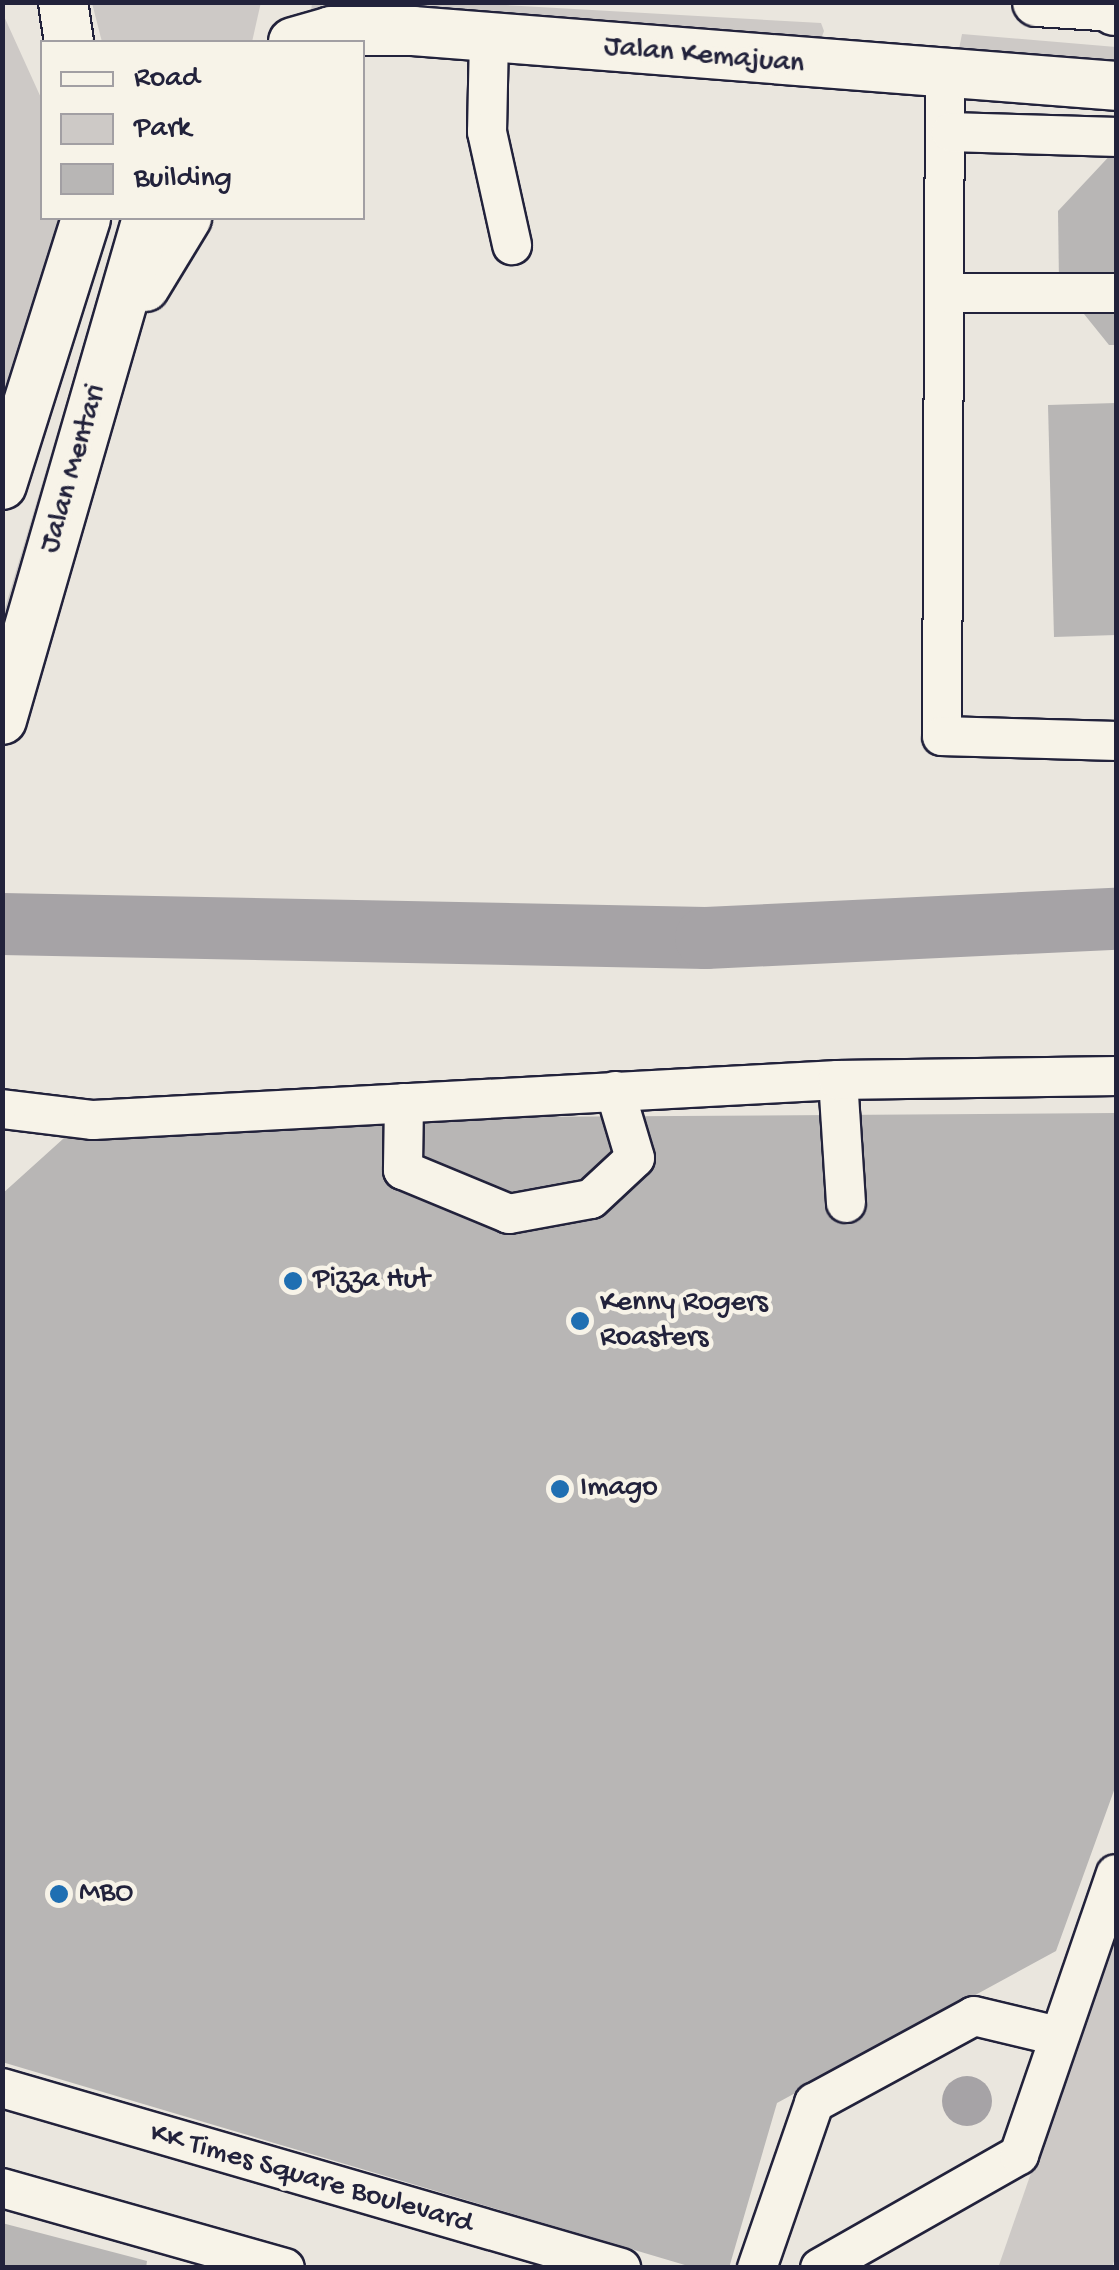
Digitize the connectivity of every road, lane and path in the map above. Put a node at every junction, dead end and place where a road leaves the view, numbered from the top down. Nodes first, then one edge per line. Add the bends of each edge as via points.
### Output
1 (63, 2) edge
2 (295, 2) edge
3 (1037, 2) edge
4 (1116, 7) edge
5 (413, 31) junction
6 (489, 36) junction
7 (69, 40) edge
8 (291, 40) edge
9 (298, 40) edge
10 (365, 46) edge
11 (945, 73) junction
12 (1116, 86) edge
13 (952, 132) junction
14 (1116, 137) edge
15 (85, 220) edge
16 (146, 220) edge
17 (186, 220) edge
18 (512, 244) dead end
19 (947, 293) junction
20 (1116, 293) edge
21 (114, 336) junction
22 (2, 485) edge
23 (6, 706) edge
24 (1116, 741) edge
25 (1116, 1076) edge
26 (838, 1080) junction
27 (616, 1090) junction
28 (404, 1102) junction
29 (2, 1109) edge
30 (846, 1204) dead end
31 (1116, 1874) edge
32 (1057, 2036) junction
33 (2, 2088) edge
34 (2, 2188) edge
35 (285, 2268) edge
36 (622, 2268) edge
37 (758, 2268) edge
38 (820, 2268) edge

1 - 7 main road
2 - 8 main road
3 - 4 main road
5 - 6 main road, Jalan Kemajuan
5 - 9 main road, Jalan Kemajuan via 331,30
5 - 10 main road
6 - 11 main road, Jalan Kemajuan
6 - 18 lane via 487,132
11 - 12 main road, Jalan Kemajuan
11 - 13 lane
13 - 14 lane
13 - 19 lane
15 - 22 main road, Jalan Mentari
16 - 21 main road, Jalan Mentari
17 - 21 main road
19 - 20 lane
19 - 24 lane via 942,736
21 - 23 main road, Jalan Mentari
25 - 26 lane
26 - 27 lane
26 - 30 lane
27 - 28 lane
27 - 28 lane via 634,1158 591,1199 508,1214 403,1170
28 - 29 lane via 93,1120
31 - 32 lane
32 - 37 lane via 974,2016 814,2104
32 - 38 lane via 1019,2155
33 - 36 lane, KK Times Square Boulevard
34 - 35 lane

